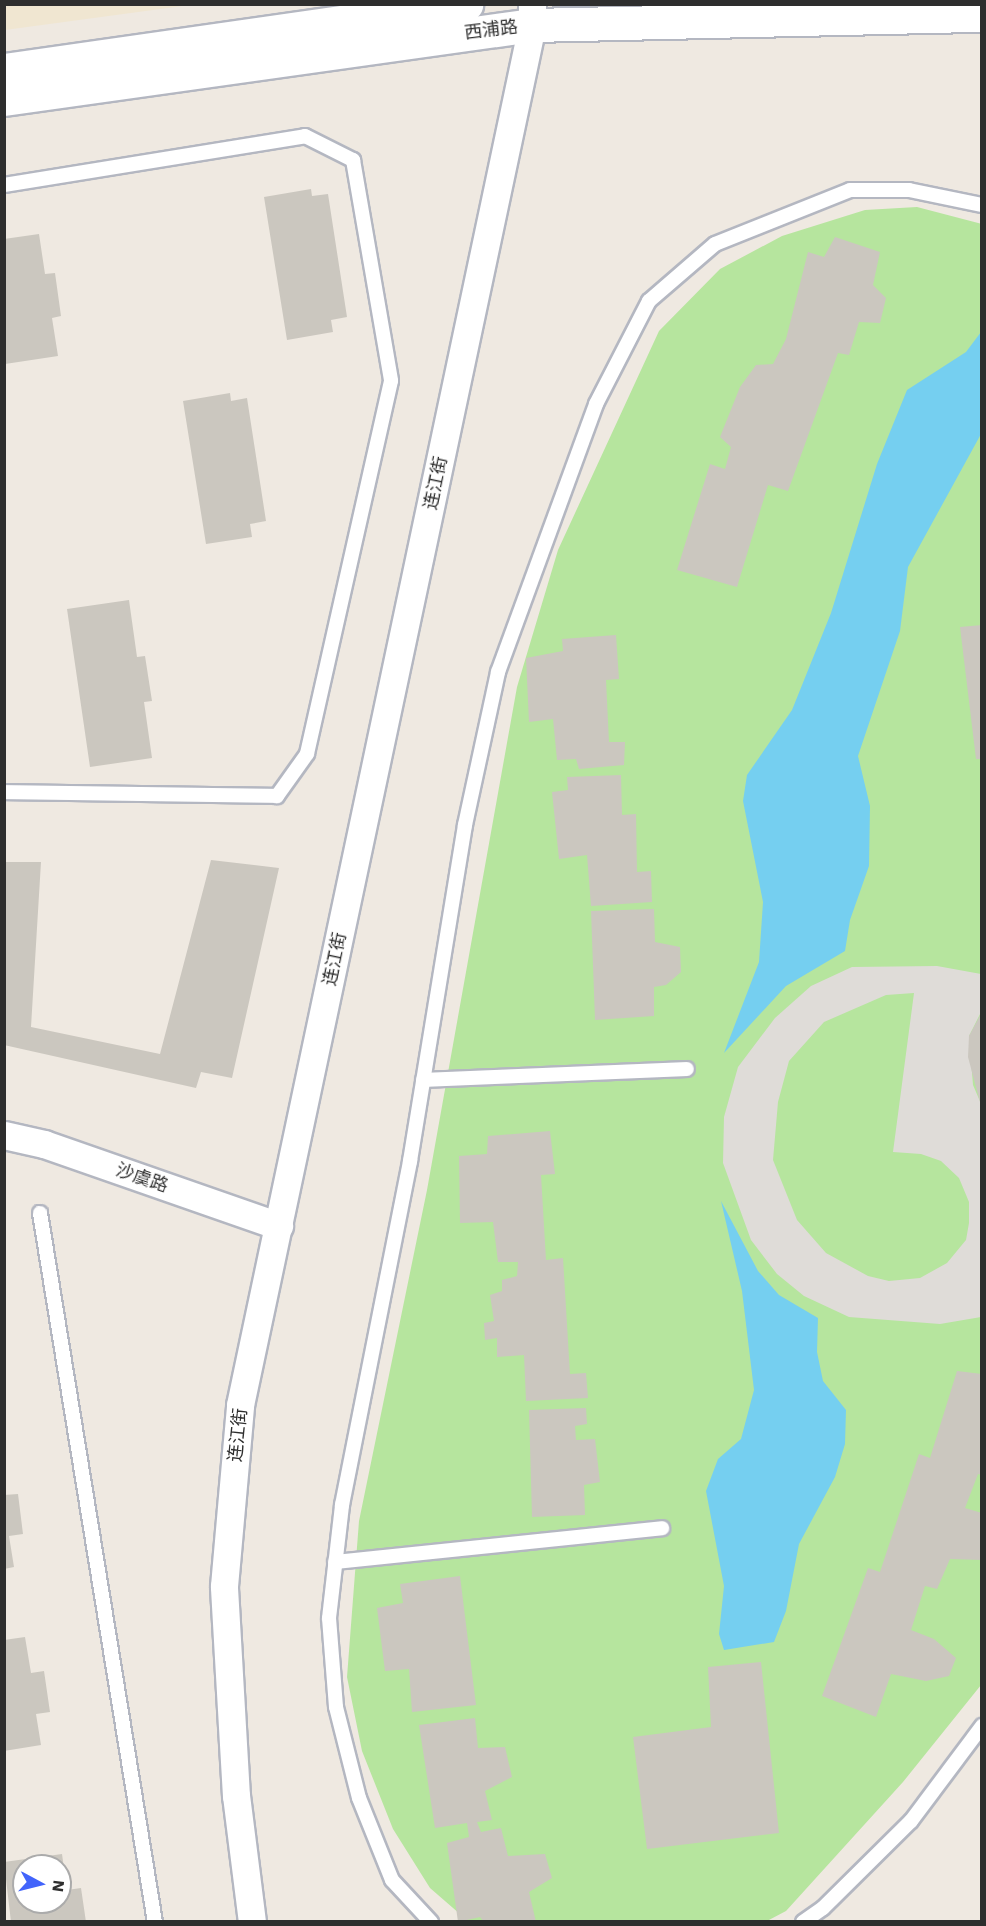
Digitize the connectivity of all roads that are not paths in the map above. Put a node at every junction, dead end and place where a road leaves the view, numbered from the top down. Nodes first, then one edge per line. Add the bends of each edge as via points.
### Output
1 (466, 4) edge
2 (532, 15) edge
3 (981, 15) edge
4 (4, 70) edge
5 (4, 99) edge
6 (4, 184) edge
7 (981, 206) edge
8 (4, 792) edge
9 (687, 1069) dead end
10 (423, 1080) junction
11 (4, 1135) edge
12 (40, 1213) dead end
13 (279, 1226) junction
14 (662, 1528) dead end
15 (335, 1562) junction
16 (981, 1726) edge
17 (155, 1922) edge
18 (252, 1922) edge
19 (431, 1922) edge
20 (803, 1922) edge

1 - 4 street, 西浦路
2 - 3 street, 西浦路
2 - 5 street, 西浦路
2 - 13 street, 连江街
6 - 8 lane via 305,136 353,160 391,381 307,754 277,796
7 - 10 lane via 909,190 850,190 715,244 649,301 596,404 498,672 465,825
9 - 10 lane
10 - 15 lane via 342,1505
11 - 13 street, 沙虞路 via 44,1144
12 - 17 lane
13 - 18 street, 连江街 via 240,1405 225,1586 236,1796
14 - 15 lane
15 - 19 lane via 329,1618 336,1707 359,1798 392,1880
16 - 20 lane via 911,1821 823,1908

